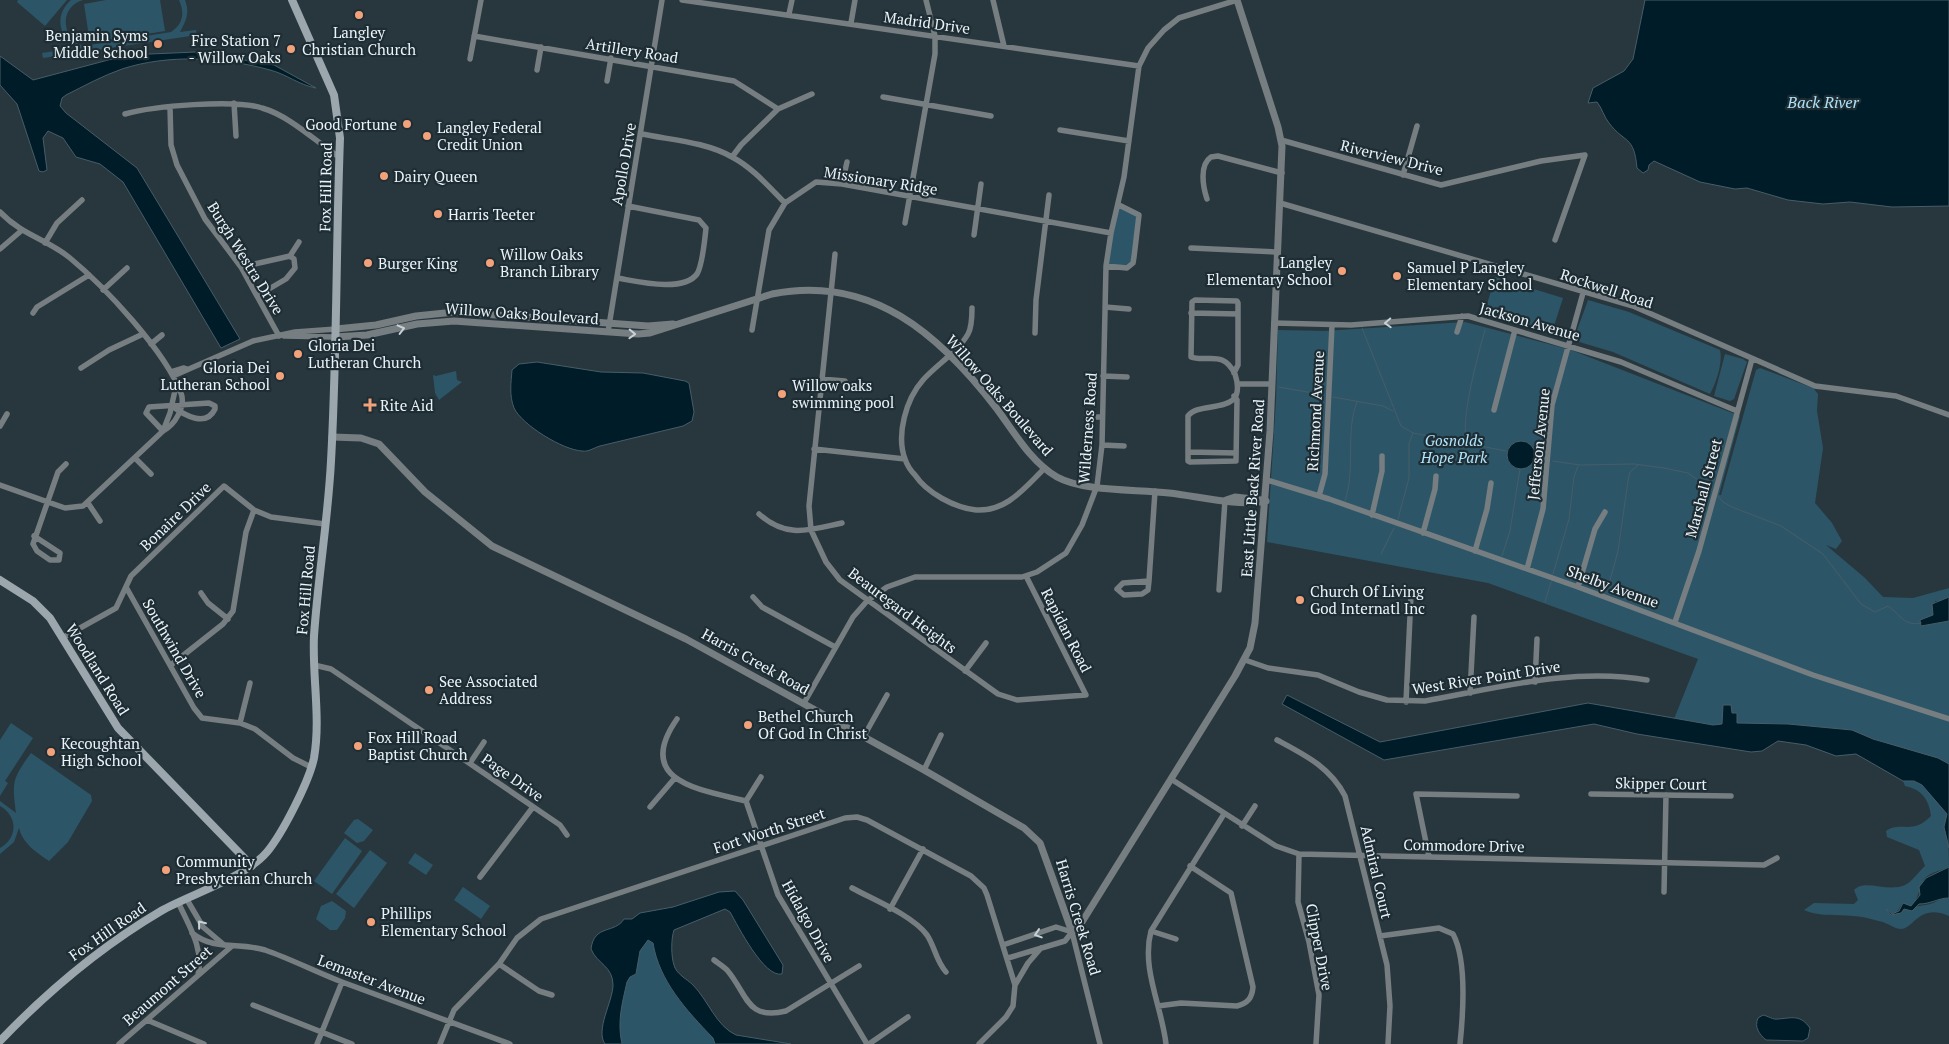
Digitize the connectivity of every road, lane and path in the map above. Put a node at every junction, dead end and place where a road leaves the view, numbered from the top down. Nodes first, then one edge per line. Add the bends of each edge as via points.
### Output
1 (292, 0) edge
2 (481, 0) edge
3 (662, 0) edge
4 (682, 0) edge
5 (792, 0) edge
6 (855, 0) edge
7 (926, 0) edge
8 (993, 0) edge
9 (1237, 0) edge
10 (727, 3) edge
11 (789, 14) junction
12 (851, 23) junction
13 (474, 36) junction
14 (935, 36) junction
15 (1004, 46) junction
16 (541, 47) junction
17 (611, 58) junction
18 (470, 59) dead end
19 (652, 65) junction
20 (1140, 66) junction
21 (537, 70) dead end
22 (607, 81) dead end
23 (812, 94) dead end
24 (883, 97) dead end
25 (234, 104) junction
26 (927, 104) junction
27 (170, 107) junction
28 (778, 109) junction
29 (125, 114) dead end
30 (991, 116) dead end
31 (1417, 126) dead end
32 (1060, 130) dead end
33 (642, 134) junction
34 (236, 136) dead end
35 (1281, 140) junction
36 (1129, 141) junction
37 (732, 156) junction
38 (339, 157) junction
39 (847, 162) dead end
40 (1282, 173) junction
41 (1402, 175) junction
42 (842, 184) junction
43 (981, 184) dead end
44 (1049, 195) dead end
45 (910, 196) junction
46 (1207, 199) dead end
47 (82, 200) dead end
48 (785, 203) junction
49 (1280, 203) junction
50 (1119, 205) junction
51 (628, 206) junction
52 (977, 208) junction
53 (0, 212) edge
54 (1044, 221) junction
55 (905, 223) dead end
56 (21, 231) junction
57 (1111, 233) junction
58 (974, 235) dead end
59 (1555, 240) dead end
60 (299, 242) dead end
61 (44, 243) junction
62 (1191, 248) dead end
63 (0, 249) edge
64 (1276, 252) junction
65 (835, 254) dead end
66 (290, 256) junction
67 (1106, 266) junction
68 (241, 267) junction
69 (127, 268) dead end
70 (89, 275) junction
71 (617, 278) junction
72 (103, 290) junction
73 (830, 292) junction
74 (1583, 293) junction
75 (257, 296) junction
76 (756, 300) junction
77 (1105, 307) junction
78 (972, 308) dead end
79 (1129, 309) dead end
80 (1191, 313) junction
81 (33, 314) dead end
82 (1238, 314) junction
83 (1462, 316) junction
84 (609, 323) junction
85 (1274, 323) junction
86 (676, 324) junction
87 (1332, 325) junction
88 (752, 330) dead end
89 (1515, 330) junction
90 (608, 332) junction
91 (1457, 332) dead end
92 (336, 333) junction
93 (1036, 333) dead end
94 (143, 334) junction
95 (162, 335) dead end
96 (279, 336) junction
97 (151, 344) junction
98 (1568, 345) junction
99 (949, 354) junction
100 (1752, 359) junction
101 (81, 368) dead end
102 (1234, 373) junction
103 (172, 374) junction
104 (1103, 376) junction
105 (1127, 377) dead end
106 (821, 379) junction
107 (844, 381) dead end
108 (1238, 384) junction
109 (1272, 384) junction
110 (176, 386) junction
111 (1234, 396) junction
112 (172, 406) junction
113 (180, 408) junction
114 (1494, 410) dead end
115 (1737, 411) junction
116 (7, 414) dead end
117 (1949, 414) edge
118 (1087, 417) dead end
119 (1102, 417) junction
120 (0, 426) edge
121 (162, 431) junction
122 (332, 438) junction
123 (1102, 445) junction
124 (1124, 446) dead end
125 (814, 449) junction
126 (1188, 452) junction
127 (1236, 452) junction
128 (1382, 456) dead end
129 (135, 458) junction
130 (904, 459) junction
131 (66, 464) dead end
132 (1045, 468) junction
133 (151, 474) dead end
134 (1436, 476) dead end
135 (1267, 480) junction
136 (1491, 483) dead end
137 (0, 485) edge
138 (1098, 486) junction
139 (1155, 491) junction
140 (1319, 496) junction
141 (1225, 500) junction
142 (47, 501) junction
143 (1266, 501) junction
144 (88, 503) junction
145 (254, 510) junction
146 (1604, 512) dead end
147 (759, 514) dead end
148 (1372, 514) junction
149 (100, 521) dead end
150 (842, 523) dead end
151 (325, 524) junction
152 (811, 530) junction
153 (1423, 533) junction
154 (34, 536) junction
155 (1475, 551) junction
156 (1527, 569) junction
157 (1026, 576) junction
158 (0, 580) edge
159 (1149, 581) junction
160 (1578, 587) junction
161 (126, 588) junction
162 (1219, 590) dead end
163 (201, 593) dead end
164 (1411, 595) dead end
165 (753, 597) dead end
166 (867, 601) junction
167 (1474, 617) dead end
168 (228, 619) junction
169 (1676, 622) junction
170 (64, 638) junction
171 (1537, 639) dead end
172 (986, 643) dead end
173 (835, 646) junction
174 (1245, 660) junction
175 (314, 664) junction
176 (171, 665) junction
177 (964, 671) junction
178 (1647, 680) dead end
179 (1535, 682) junction
180 (250, 683) dead end
181 (1470, 693) junction
182 (887, 695) dead end
183 (1086, 695) joint
184 (1406, 702) junction
185 (804, 703) junction
186 (677, 719) dead end
187 (1949, 719) edge
188 (240, 723) junction
189 (941, 735) dead end
190 (864, 736) junction
191 (1277, 740) dead end
192 (484, 742) dead end
193 (470, 762) junction
194 (312, 767) junction
195 (924, 770) junction
196 (760, 777) dead end
197 (674, 779) junction
198 (1171, 779) junction
199 (1591, 794) dead end
200 (1666, 795) junction
201 (1517, 796) dead end
202 (1731, 796) dead end
203 (746, 801) junction
204 (1255, 806) dead end
205 (533, 807) junction
206 (650, 807) dead end
207 (1224, 814) junction
208 (1242, 826) junction
209 (567, 834) dead end
210 (760, 846) junction
211 (923, 850) junction
212 (1299, 854) junction
213 (1361, 856) junction
214 (1429, 857) junction
215 (1777, 858) dead end
216 (1665, 862) junction
217 (252, 866) junction
218 (1190, 866) junction
219 (480, 877) dead end
220 (852, 888) dead end
221 (1664, 892) dead end
222 (186, 898) junction
223 (178, 902) junction
224 (890, 908) junction
225 (1151, 931) junction
226 (1072, 932) junction
227 (192, 933) junction
228 (1380, 936) junction
229 (1176, 939) dead end
230 (223, 944) junction
231 (1004, 945) junction
232 (232, 946) junction
233 (1041, 948) junction
234 (1008, 958) junction
235 (714, 960) dead end
236 (499, 964) junction
237 (859, 966) dead end
238 (946, 972) dead end
239 (197, 976) junction
240 (342, 982) junction
241 (831, 984) junction
242 (1015, 985) junction
243 (552, 995) dead end
244 (253, 1005) dead end
245 (1158, 1006) junction
246 (908, 1017) dead end
247 (147, 1020) junction
248 (448, 1021) junction
249 (321, 1033) junction
250 (0, 1041) edge
251 (119, 1044) edge
252 (204, 1044) edge
253 (316, 1044) edge
254 (352, 1044) edge
255 (440, 1044) edge
256 (510, 1044) edge
257 (868, 1044) edge
258 (979, 1044) edge
259 (1100, 1044) edge
260 (1166, 1044) edge
261 (1316, 1044) edge
262 (1388, 1044) edge
263 (1460, 1044) edge

1 - 38 main road, Fox Hill Road via 334,95 339,120
2 - 13 street
3 - 19 street, Apollo Drive
4 - 10 street, Madrid Drive
5 - 11 street
6 - 12 street
7 - 14 street
8 - 15 street
9 - 20 street, Wilderness Road via 1179,18 1148,48
9 - 35 street, East Little Back River Road
10 - 11 street, Madrid Drive
11 - 12 street, Madrid Drive
12 - 14 street, Madrid Drive
13 - 16 street, Artillery Road
13 - 18 street
14 - 15 street, Madrid Drive
14 - 26 street via 936,54
15 - 20 street, Madrid Drive
16 - 17 street, Artillery Road
16 - 21 street
17 - 19 street, Artillery Road
17 - 22 street
19 - 28 street, Artillery Road via 734,81
19 - 33 street, Apollo Drive
20 - 36 street, Wilderness Road
23 - 28 street
24 - 26 street
25 - 27 street
25 - 34 street
25 - 38 street via 273,112
26 - 30 street
26 - 45 street
27 - 29 street
27 - 68 street, Burgh Westra Drive via 171,145 177,165 205,219
28 - 37 street
31 - 41 street
32 - 36 street
33 - 37 street via 710,148
33 - 51 street, Apollo Drive
35 - 40 street, East Little Back River Road
35 - 41 street, Riverview Drive
36 - 50 street, Wilderness Road
37 - 48 street
38 - 92 main road, Fox Hill Road
39 - 42 street
40 - 46 street via 1218,156 1211,157 1205,165 1203,185
40 - 49 street, East Little Back River Road
41 - 59 street, Riverview Drive via 1441,186 1585,155
42 - 45 street, Missionary Ridge
42 - 48 street, Missionary Ridge via 816,182
43 - 52 street
44 - 54 street
45 - 52 street, Missionary Ridge
45 - 55 street
47 - 61 street via 57,223
48 - 76 street, Missionary Ridge via 769,230
49 - 64 street, East Little Back River Road
49 - 74 street, Rockwell Road
50 - 57 street, Wilderness Road
50 - 67 street via 1139,215 1133,263 1127,268
51 - 71 street, Apollo Drive
51 - 71 street via 699,220 706,228 698,270 692,279 663,285
52 - 54 street, Missionary Ridge
52 - 58 street
53 - 56 street
54 - 57 street, Missionary Ridge
54 - 93 street
56 - 61 street
56 - 63 street
57 - 67 street, Wilderness Road
60 - 66 street
61 - 70 street via 68,256
62 - 64 street
64 - 85 street, East Little Back River Road
65 - 73 street, Beauregard Heights
66 - 68 street
66 - 75 street via 294,259 295,268 291,276
67 - 77 street, Wilderness Road
68 - 75 street, Burgh Westra Drive
69 - 72 street
70 - 72 street
70 - 81 street via 37,307
71 - 84 street, Apollo Drive
72 - 94 street
73 - 76 street, Willow Oaks Boulevard via 790,290
73 - 99 street, Willow Oaks Boulevard via 860,297 900,315 928,334
73 - 106 street, Beauregard Heights
74 - 98 street, Jefferson Avenue
74 - 100 street, Rockwell Road via 1633,306
75 - 96 street, Burgh Westra Drive
76 - 86 street, Willow Oaks Boulevard
76 - 88 street, Missionary Ridge
77 - 79 street
77 - 104 street, Wilderness Road
78 - 99 street via 969,333
80 - 82 street
80 - 82 street via 1195,300 1236,301
80 - 102 street via 1191,356 1224,360
82 - 102 street via 1238,365
83 -> 87 street, Jackson Avenue
83 - 89 street, Jackson Avenue
83 - 91 street
84 - 86 street, Willow Oaks Boulevard
84 - 90 street, Apollo Drive
84 - 92 street, Willow Oaks Boulevard via 455,312 416,316
85 - 87 street, Jackson Avenue
85 - 109 street, East Little Back River Road
90 -> 86 street, Willow Oaks Boulevard via 650,333
87 - 140 street, Richmond Avenue via 1325,474
89 - 98 street, Jackson Avenue
89 - 114 street
92 -> 90 street, Willow Oaks Boulevard via 368,335 417,324 454,321
92 - 96 street via 295,332
92 - 122 main road, Fox Hill Road
94 - 97 street
94 - 101 street
95 - 97 street
96 - 103 street via 253,341
97 - 103 street
98 - 115 street, Jackson Avenue via 1621,362
98 - 156 street, Jefferson Avenue via 1552,405 1544,509
99 - 130 street via 921,382 910,400 904,420
99 - 132 street, Willow Oaks Boulevard
100 - 115 street, Marshall Street
100 - 117 street, Rockwell Road via 1815,386 1896,396
102 - 108 street
103 - 110 street
104 - 105 street
104 - 119 street, Wilderness Road
106 - 107 street
106 - 125 street, Beauregard Heights
108 - 109 street
108 - 111 street
109 - 135 street, East Little Back River Road
110 - 112 street
110 - 113 street via 181,395
111 - 126 street via 1224,406 1198,409 1188,416
111 - 127 street via 1237,400
112 - 113 street
112 - 121 street
112 - 121 street via 150,406 146,410
113 - 113 street via 193,418 201,419 209,417 216,409 209,403
113 - 121 street via 174,422
115 - 169 street, Marshall Street via 1699,552
116 - 120 street
118 - 119 street
119 - 123 street, Wilderness Road
121 - 129 street
122 - 151 main road, Fox Hill Road
122 - 185 street, Harris Creek Road via 366,439 379,444 426,494 492,546 686,639
123 - 124 street
123 - 138 street, Wilderness Road
125 - 130 street
125 - 152 street, Beauregard Heights via 809,506
126 - 127 street
126 - 127 street via 1190,462 1234,463
128 - 148 street via 1382,471
129 - 133 street
129 - 144 street
130 - 132 street via 922,484 944,499 977,510 991,510 1012,500
131 - 142 street via 58,472
132 - 138 street, Willow Oaks Boulevard via 1069,482
134 - 153 street
135 - 140 street, Shelby Avenue
135 - 143 street, East Little Back River Road
136 - 155 street
137 - 142 street
138 - 139 street, Willow Oaks Boulevard
138 - 157 street, Wilderness Road via 1082,525 1066,552
139 - 141 street, Willow Oaks Boulevard
139 - 159 street
140 - 148 street, Shelby Avenue
141 - 143 street, Willow Oaks Boulevard
141 - 162 street
142 - 144 street via 71,508
142 - 154 street
143 - 174 street, East Little Back River Road via 1256,623
144 - 149 street
145 - 151 street, Bonaire Drive via 271,517
145 - 161 street, Bonaire Drive via 224,486 131,576
145 - 168 street via 246,532 236,603
146 - 160 street
147 - 152 street via 778,528 793,532
148 - 153 street, Shelby Avenue
150 - 152 street
151 - 175 main road, Fox Hill Road
152 - 166 street, Beauregard Heights via 826,562 840,580
153 - 155 street, Shelby Avenue
154 - 154 street via 33,546 37,551 54,561 60,560 60,553
155 - 156 street, Shelby Avenue
156 - 160 street, Shelby Avenue
157 - 166 street, Wilderness Road via 915,577 887,587
157 - 183 street, Rapidan Road
158 - 170 main road, Woodland Road via 33,601
159 - 159 street via 1148,590 1142,594 1124,595 1117,589 1123,583
160 - 169 street, Shelby Avenue
161 - 170 street, Bonaire Drive via 116,608
161 - 176 street, Southwind Drive
163 - 168 street
164 - 184 street
165 - 173 street via 762,607
166 - 173 street, Wilderness Road
166 - 177 street, Beauregard Heights
167 - 181 street
168 - 176 street
169 - 187 street, Shelby Avenue via 1813,675
170 - 217 main road, Woodland Road via 118,728
171 - 179 street
172 - 177 street
173 - 185 street, Wilderness Road
174 - 184 street, West River Point Drive via 1268,668 1318,674 1371,696
174 - 198 street, East Little Back River Road
175 - 193 street, Page Drive via 331,669
175 - 194 main road, Fox Hill Road
176 - 188 street, Southwind Drive via 202,718
177 - 183 street, Beauregard Heights via 998,694 1017,700
178 - 179 street, West River Point Drive via 1593,674
179 - 181 street, West River Point Drive
180 - 188 street
181 - 184 street, West River Point Drive
182 - 190 street
185 - 190 street, Harris Creek Road
186 - 197 street via 666,736 663,754
188 - 194 street, Southwind Drive via 264,734 293,758
189 - 195 street
190 - 195 street, Harris Creek Road
191 - 213 street, Admiral Court via 1313,760 1339,784
192 - 193 street
193 - 205 street, Page Drive
194 - 217 main road, Fox Hill Road via 274,842
195 - 226 street, Harris Creek Road via 1032,834 1046,857
196 - 203 street
197 - 203 street via 684,785
197 - 206 street
198 - 207 street, Commodore Drive
198 - 226 street, East Little Back River Road via 1082,922
199 - 200 street, Skipper Court
200 - 202 street, Skipper Court
200 - 216 street
201 - 214 street via 1416,794
203 - 210 street, Hidalgo Drive
204 - 208 street
205 - 209 street, Page Drive via 560,825
205 - 219 street
207 - 208 street, Commodore Drive
207 - 218 street
208 - 212 street, Commodore Drive via 1276,846
210 - 211 street, Fort Worth Street via 857,817
210 - 236 street, Fort Worth Street via 541,919 517,938
210 - 241 street, Hidalgo Drive via 778,895
211 - 224 street
211 - 231 street, Fort Worth Street via 971,876 984,888
212 - 213 street, Commodore Drive
212 - 261 street, Clipper Drive via 1298,902 1319,995
213 - 214 street, Commodore Drive
213 - 228 street, Admiral Court
214 - 216 street, Commodore Drive
215 - 216 street, Commodore Drive via 1764,865
216 - 221 street
217 - 222 main road, Fox Hill Road
218 - 225 street
218 - 245 street via 1231,893 1252,993 1244,1004 1237,1006 1181,1002
220 - 224 street
222 - 223 main road, Fox Hill Road
230 -> 222 street, Lemaster Avenue via 203,927
223 - 227 street
223 - 250 main road, Fox Hill Road via 126,932 80,966
224 - 238 street via 927,936 937,962
225 - 229 street
225 - 245 street via 1148,958
226 -> 231 street via 1056,928
226 - 233 street, East Little Back River Road via 1065,941
226 - 259 street, Harris Creek Road
227 - 230 street, Lemaster Avenue via 209,944
227 - 239 street via 200,953
228 - 262 street, Admiral Court via 1390,992
228 - 263 street via 1439,928 1453,934 1463,990
230 - 232 street, Lemaster Avenue
231 - 234 street, Fort Worth Street
232 - 239 street, Beaumont Street
232 - 240 street, Lemaster Avenue via 264,950
233 - 234 street, East Little Back River Road
233 - 242 street
234 - 242 street, Fort Worth Street
235 - 241 street via 727,970 747,1002 764,1012 786,1011
236 - 243 street via 539,991
236 - 248 street, Fort Worth Street via 454,1010
237 - 241 street
239 - 247 street, Beaumont Street
240 - 248 street, Lemaster Avenue
240 - 249 street
241 - 257 street, Hidalgo Drive
242 - 258 street, Fort Worth Street via 1013,1006
244 - 249 street
245 - 260 street
246 - 257 street
247 - 251 street, Beaumont Street
247 - 252 street
248 - 255 street, Fort Worth Street
248 - 256 street, Lemaster Avenue
249 - 253 street
249 - 254 street

